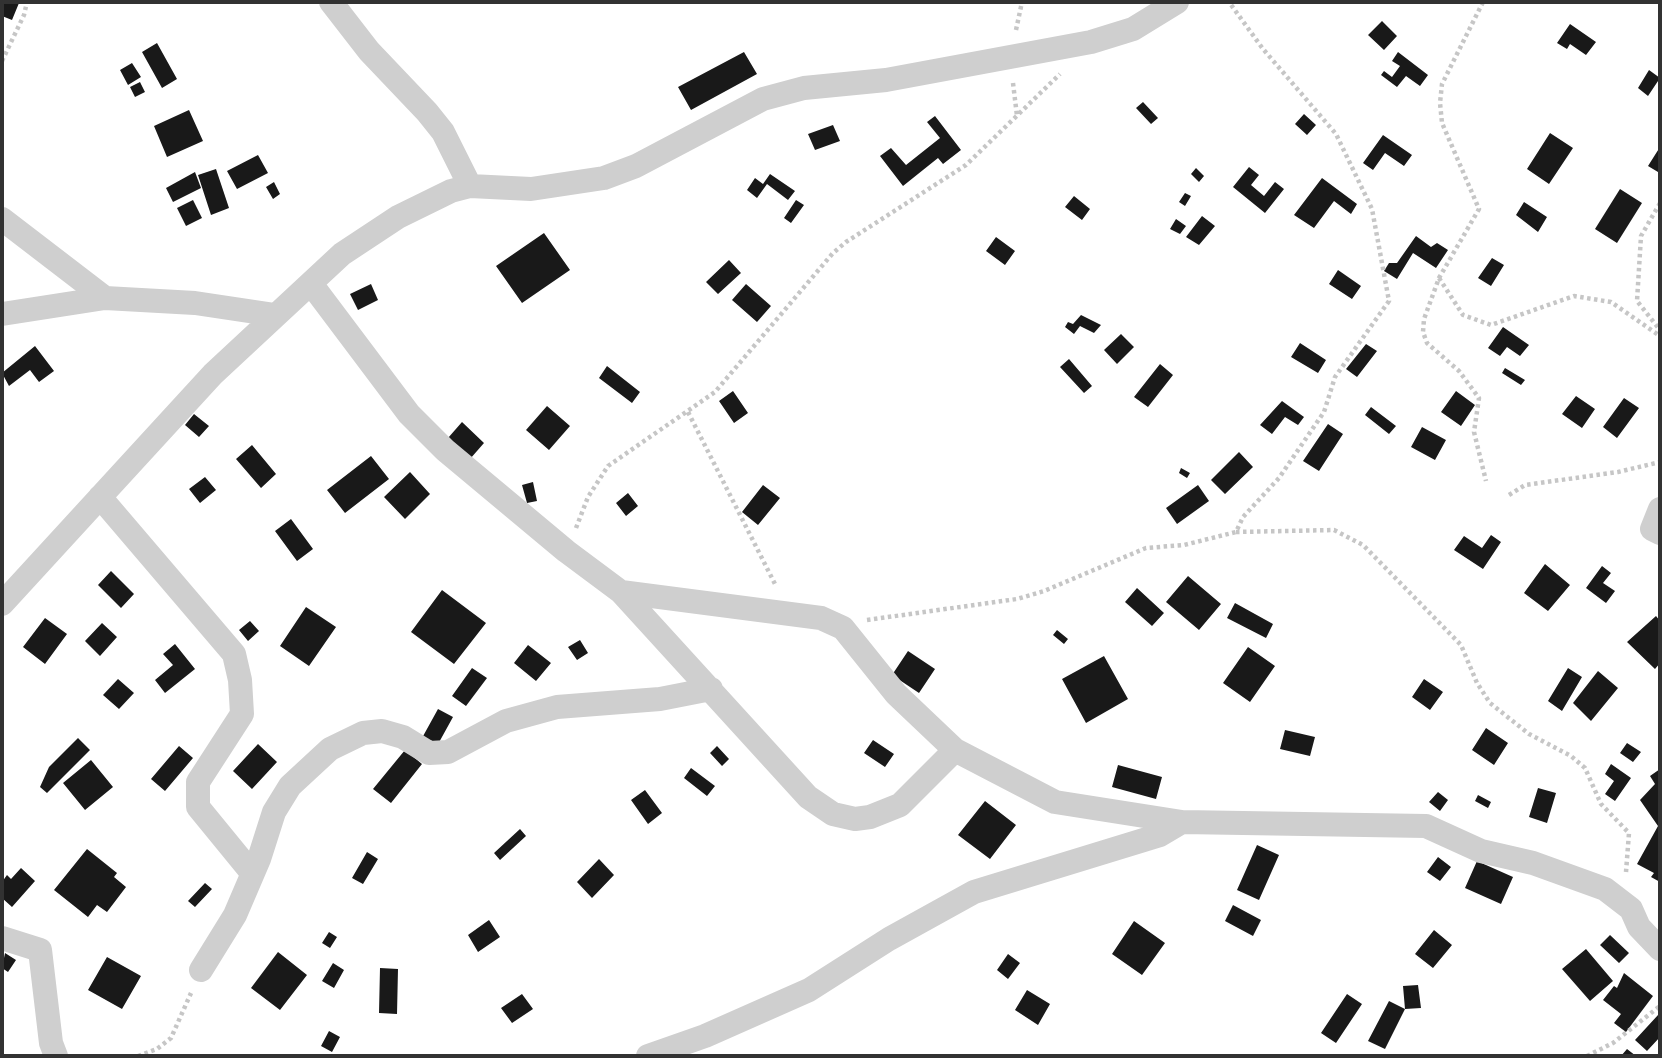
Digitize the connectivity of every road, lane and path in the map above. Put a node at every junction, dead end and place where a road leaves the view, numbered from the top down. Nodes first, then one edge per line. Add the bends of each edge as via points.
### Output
1 (27, 2) edge
2 (331, 2) edge
3 (1177, 2) edge
4 (1230, 2) edge
5 (1483, 2) edge
6 (1091, 42) junction
7 (2, 61) edge
8 (470, 186) junction
9 (1660, 203) edge
10 (2, 219) edge
11 (1439, 278) junction
12 (312, 285) junction
13 (105, 298) junction
14 (2, 314) edge
15 (275, 314) junction
16 (1660, 330) edge
17 (1660, 337) edge
18 (688, 412) junction
19 (1660, 462) edge
20 (1486, 481) dead end
21 (1509, 495) dead end
22 (100, 498) junction
23 (1660, 509) edge
24 (1237, 532) junction
25 (1660, 533) edge
26 (566, 551) junction
27 (621, 592) junction
28 (2, 604) edge
29 (789, 614) junction
30 (843, 628) junction
31 (712, 689) junction
32 (955, 750) junction
33 (1182, 822) junction
34 (252, 873) junction
35 (1623, 901) junction
36 (2, 938) edge
37 (1660, 949) edge
38 (201, 970) joint
39 (1660, 1006) edge
40 (56, 1056) edge
41 (138, 1056) edge
42 (648, 1056) edge
43 (1587, 1056) edge

1 - 7 path
2 - 8 street via 443,132
3 - 6 street via 1133,29
4 - 24 path via 1263,49 1336,134 1372,209 1389,302 1335,377 1324,412 1279,478 1243,517
5 - 11 path via 1442,84 1440,103 1442,123 1479,209
6 - 8 street via 898,78 804,88 763,99 604,178 531,189
6 - 18 path via 966,165 833,253 732,374
8 - 12 street via 398,217 342,254
9 - 16 path via 1641,236 1637,301
10 - 13 street
11 - 17 path via 1463,315 1491,325 1574,296 1611,302
11 - 20 path via 1423,332 1427,343 1459,371 1479,398 1474,432
12 - 15 street
12 - 26 street via 409,414 444,450
13 - 14 street
13 - 15 street
15 - 22 street via 212,374
18 - 26 path via 608,466 588,498
18 - 29 path
19 - 21 path via 1525,485
22 - 28 street
22 - 34 street via 234,654 242,714 198,782 198,807
23 - 25 street via 1652,529
24 - 30 path via 1184,545 1146,548 1017,599 874,617
24 - 35 path via 1334,530 1363,545 1461,645 1490,703 1529,734 1585,768 1601,804 1629,833
26 - 27 street
27 - 29 street
27 - 31 street
29 - 30 street via 821,618
30 - 32 street via 896,694
31 - 32 street via 808,797 833,814 862,818 900,805
31 - 34 street via 660,699 556,707 506,721 447,752 429,753 382,731 363,733 330,749 290,786 274,812
32 - 33 street via 1055,802
33 - 35 street via 1426,826 1481,850 1583,879
33 - 42 street via 1160,835 974,892 809,990
34 - 38 street via 235,915
35 - 37 street
36 - 40 street via 40,950
38 - 41 path via 171,1038
39 - 43 path via 1613,1043

